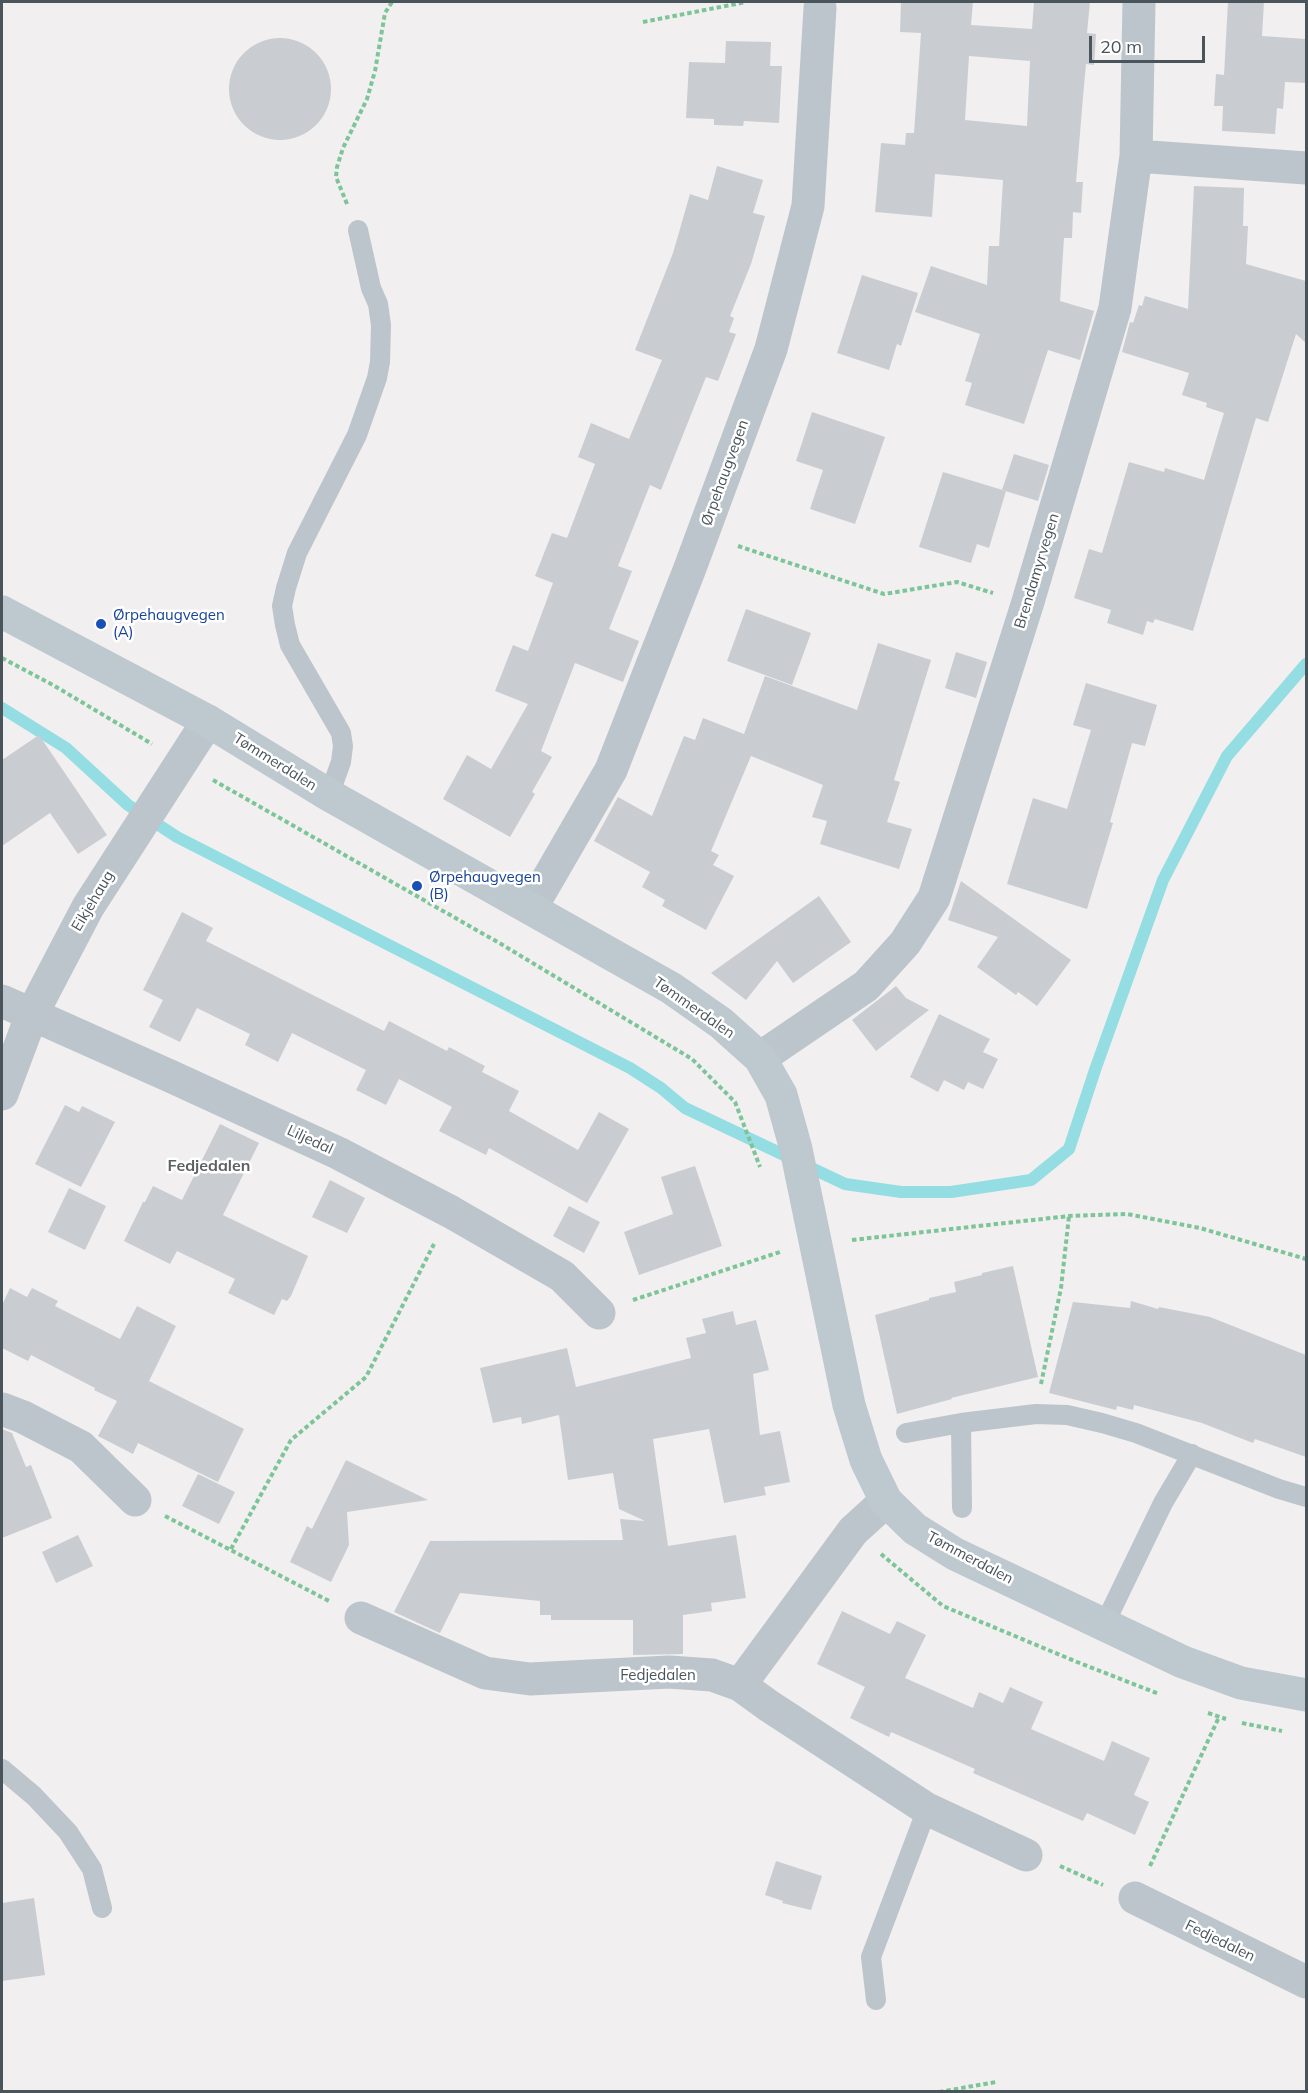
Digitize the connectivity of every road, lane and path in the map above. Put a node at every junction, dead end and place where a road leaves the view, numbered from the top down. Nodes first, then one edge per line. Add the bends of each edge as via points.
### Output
1 (392, 2) edge
2 (746, 2) edge
3 (1139, 2) edge
4 (820, 8) dead end
5 (643, 22) dead end
6 (1136, 156) junction
7 (1306, 168) edge
8 (358, 230) joint
9 (732, 544) dead end
10 (1027, 605) junction
11 (2, 612) edge
12 (2, 658) edge
13 (208, 721) junction
14 (182, 762) junction
15 (329, 795) junction
16 (531, 908) junction
17 (2, 1001) edge
18 (32, 1014) junction
19 (760, 1058) junction
20 (2, 1094) edge
21 (761, 1170) dead end
22 (451, 1212) junction
23 (1069, 1216) junction
24 (776, 1242) dead end
25 (841, 1242) dead end
26 (778, 1252) junction
27 (1306, 1259) edge
28 (780, 1264) dead end
29 (599, 1313) joint
30 (2, 1409) edge
31 (1036, 1414) junction
32 (961, 1423) junction
33 (906, 1433) dead end
34 (1192, 1454) junction
35 (1306, 1497) edge
36 (135, 1500) joint
37 (886, 1501) junction
38 (962, 1508) dead end
39 (853, 1531) junction
40 (231, 1549) junction
41 (361, 1618) joint
42 (1105, 1623) junction
43 (740, 1685) junction
44 (1306, 1695) edge
45 (1164, 1696) dead end
46 (1197, 1709) dead end
47 (1219, 1717) junction
48 (1230, 1720) dead end
49 (1240, 1723) dead end
50 (1284, 1731) dead end
51 (2, 1769) edge
52 (927, 1809) junction
53 (1026, 1855) joint
54 (1135, 1898) junction
55 (102, 1908) dead end
56 (1306, 1982) edge
57 (876, 2000) dead end
58 (996, 2082) dead end
59 (939, 2091) edge

1 - 8 path via 385,13 367,99 337,167 336,177
2 - 5 path
3 - 6 street, Brendamyrvegen
4 - 16 street, Ørpehaugvegen via 808,206 771,349 611,770
6 - 7 street
6 - 10 street, Brendamyrvegen via 1115,308
8 - 15 lane via 381,325 377,378 357,435 297,553 282,606 291,645 341,733 341,762
9 - 10 path via 884,594 957,582
10 - 19 street, Brendamyrvegen via 934,898 906,943 866,986
11 - 13 street, Tømmerdalen
12 - 14 path
13 - 14 street, Eikjehaug
13 - 15 street, Tømmerdalen
14 - 18 street, Eikjehaug via 88,907
14 - 21 path via 501,944 692,1059 735,1102
15 - 16 street, Tømmerdalen
16 - 19 street, Tømmerdalen via 671,988
17 - 18 street, Liljedal
18 - 20 street, Eikjehaug
18 - 22 street, Liljedal via 338,1153
19 - 37 street, Tømmerdalen via 781,1095 796,1149 849,1405 866,1460
22 - 29 street, Liljedal via 562,1276
22 - 40 path via 366,1377 291,1440
23 - 25 path
23 - 27 path via 1127,1214 1200,1228
23 - 31 path via 1061,1288
24 - 26 path
26 - 28 path
26 - 29 path
30 - 36 street via 81,1447
31 - 32 lane
31 - 34 lane via 1102,1422
32 - 33 lane
32 - 38 lane
34 - 35 lane
34 - 42 lane via 1163,1503
36 - 40 path
37 - 39 street
37 - 42 street, Tømmerdalen via 915,1529 955,1554
39 - 43 street
39 - 45 path via 944,1606
40 - 41 path
41 - 43 street, Fedjedalen via 485,1673 530,1679 669,1672 712,1676
42 - 44 street, Tømmerdalen via 1183,1662 1241,1683
43 - 52 street, Fedjedalen
46 - 47 path
47 - 48 path
47 - 54 path
49 - 50 path
51 - 55 lane via 68,1832 92,1869
52 - 53 street, Fedjedalen
52 - 57 lane via 870,1957
53 - 54 path
54 - 56 street, Fedjedalen
58 - 59 path

